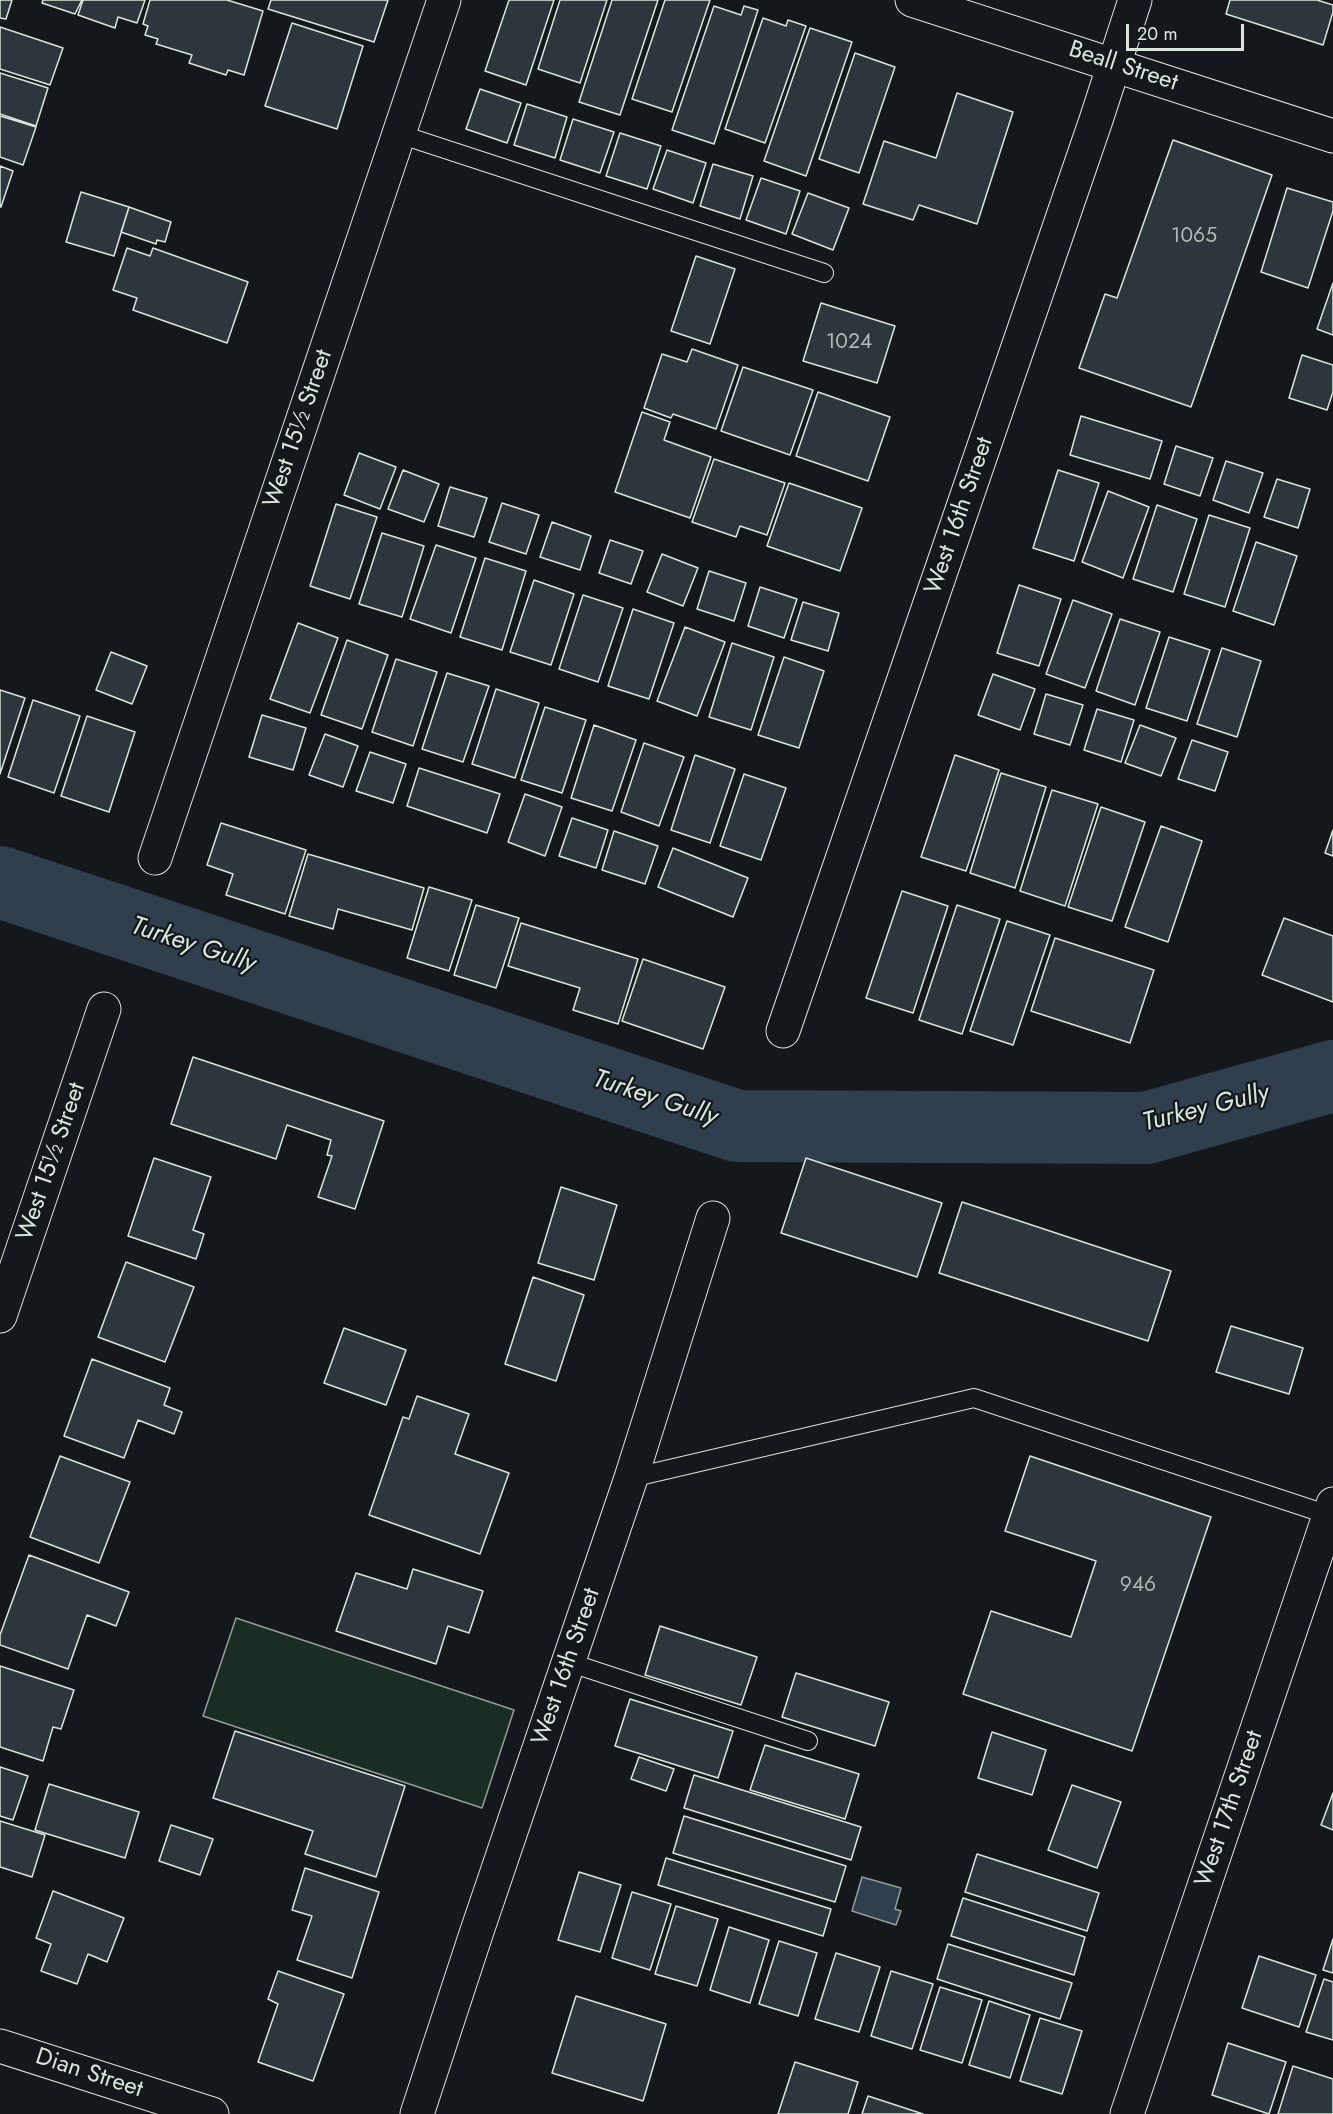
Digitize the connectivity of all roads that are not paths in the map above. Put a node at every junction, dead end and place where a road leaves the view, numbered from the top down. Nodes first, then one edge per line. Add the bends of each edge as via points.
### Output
1 (444, 0) edge
2 (912, 0) edge
3 (1135, 0) edge
4 (1114, 64) junction
5 (399, 134) junction
6 (1333, 136) edge
7 (824, 273) dead end
8 (155, 858) dead end
9 (104, 1009) dead end
10 (783, 1031) dead end
11 (713, 1218) dead end
12 (0, 1316) edge
13 (631, 1478) junction
14 (1331, 1509) edge
15 (568, 1662) junction
16 (808, 1742) dead end
17 (0, 2046) edge
18 (212, 2114) edge
19 (417, 2114) edge
20 (1126, 2114) edge

1 - 5 street, West 15½ Street
2 - 4 street, Beall Street
3 - 4 street, West 16th Street
4 - 6 street, Beall Street
4 - 10 street, West 16th Street
5 - 7 lane
5 - 8 street, West 15½ Street
9 - 12 street, West 15½ Street
11 - 13 street, West 16th Street
13 - 14 lane via 974,1398
13 - 15 street, West 16th Street
14 - 20 street, West 17th Street
15 - 16 lane
15 - 19 street, West 16th Street
17 - 18 street, Dian Street

